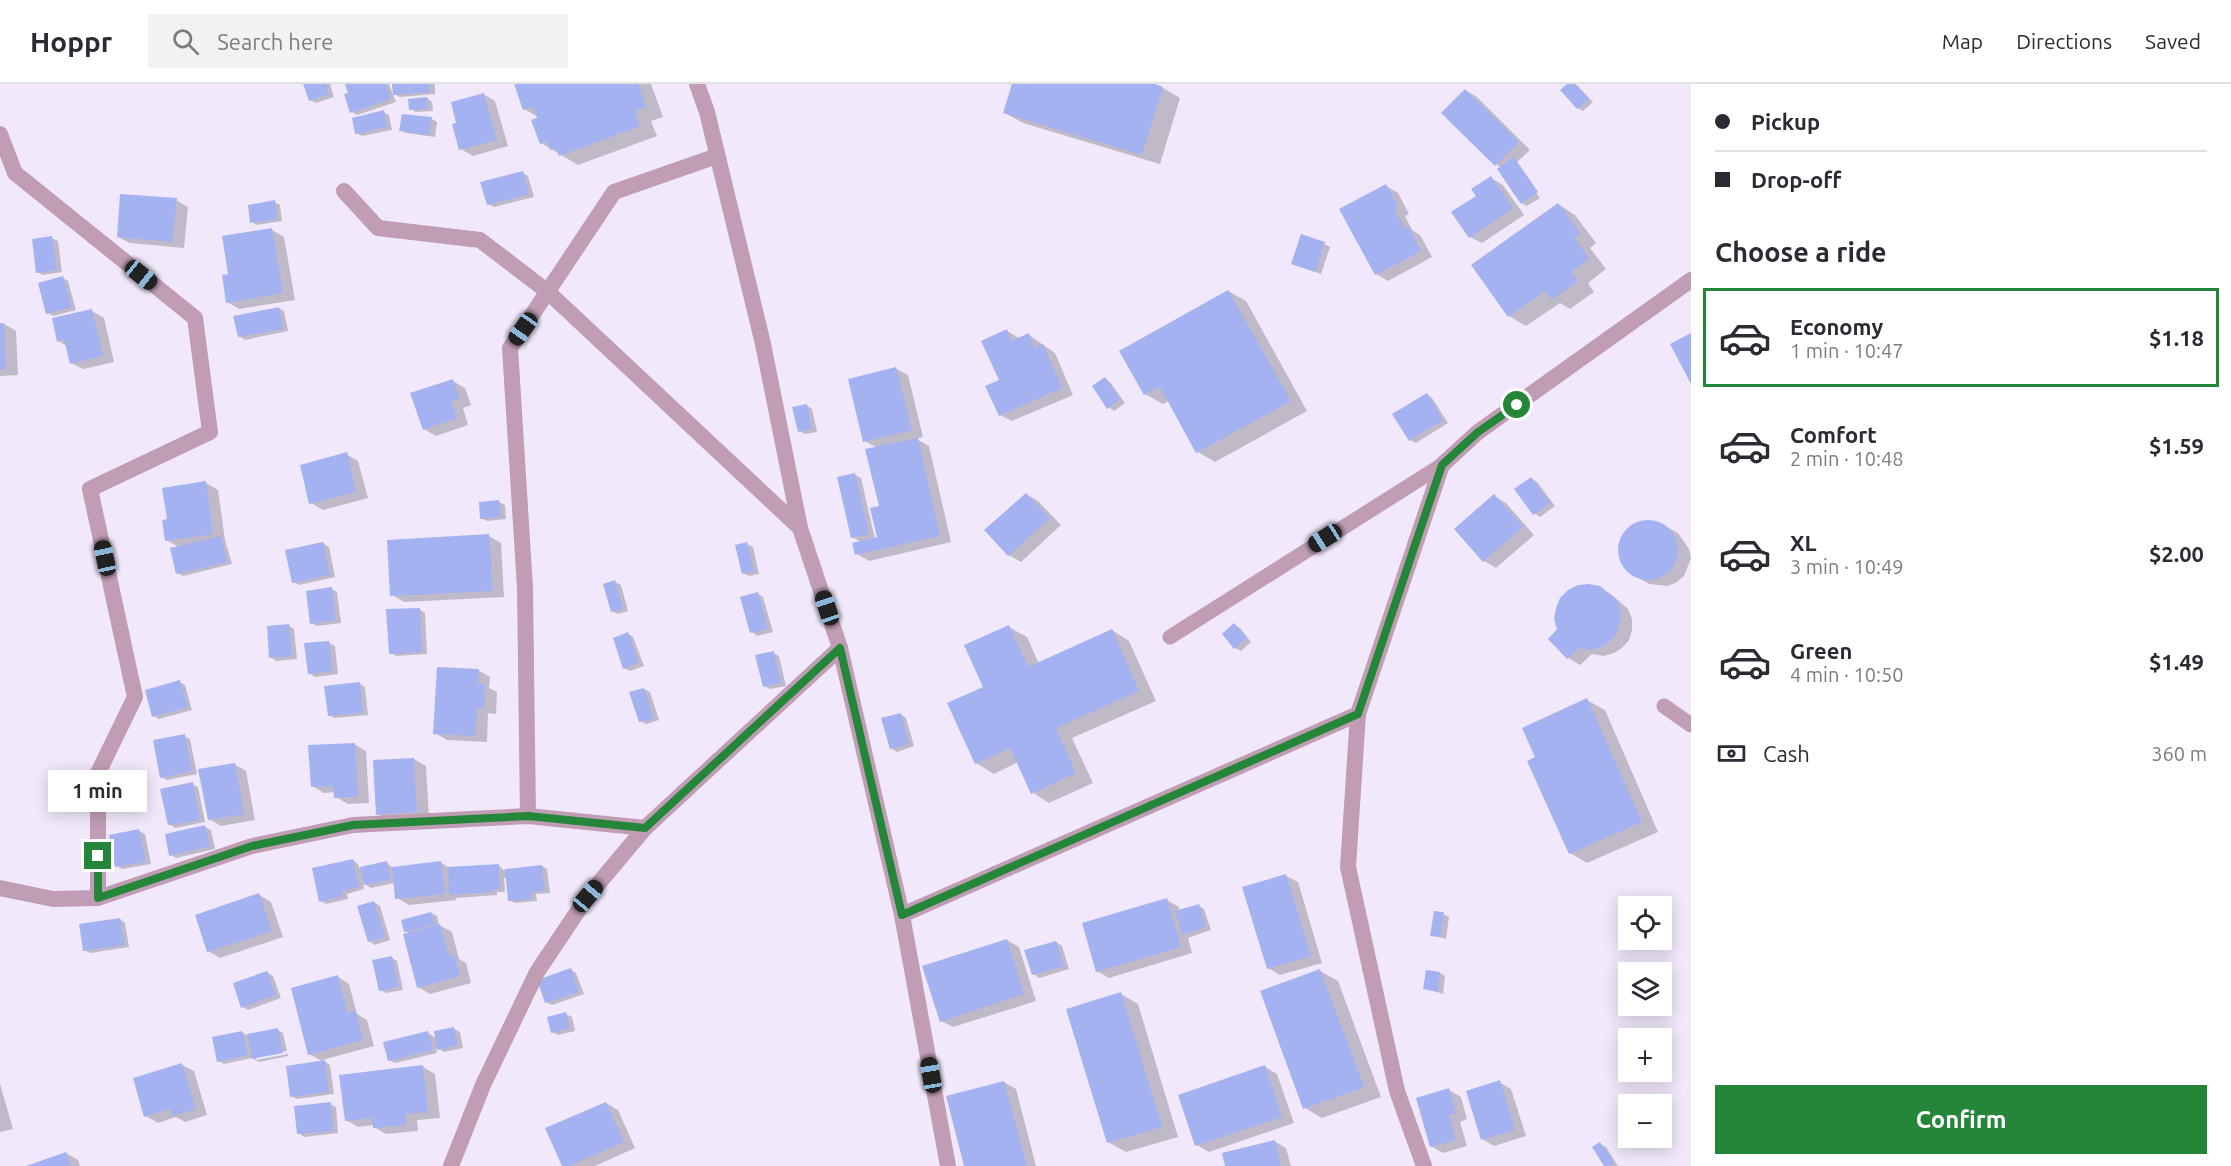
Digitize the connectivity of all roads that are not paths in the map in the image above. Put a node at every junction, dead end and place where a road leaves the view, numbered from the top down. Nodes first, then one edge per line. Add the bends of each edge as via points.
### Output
1 (697, 84) edge
2 (0, 134) edge
3 (717, 156) junction
4 (344, 191) dead end
5 (1691, 280) edge
6 (548, 292) junction
7 (1442, 465) junction
8 (800, 528) junction
9 (1170, 637) dead end
10 (840, 648) junction
11 (1664, 706) dead end
12 (1358, 714) junction
13 (1691, 725) edge
14 (528, 816) junction
15 (645, 828) junction
16 (0, 888) edge
17 (98, 898) junction
18 (902, 915) junction
19 (451, 1166) edge
20 (948, 1166) edge
21 (1424, 1166) edge

1 - 3 street via 708,112
2 - 17 street via 15,173 195,318 210,432 90,489 135,697 98,772
3 - 6 street via 614,192
3 - 8 street via 763,344
4 - 6 street via 378,228 480,240
5 - 7 street via 1478,432
6 - 8 street
6 - 14 street via 510,348 525,588
7 - 9 lane
7 - 12 street
8 - 10 street
10 - 15 street
10 - 18 street
11 - 13 lane
12 - 18 street
12 - 21 street via 1347,867 1397,1091
14 - 15 street
14 - 17 street via 353,825 252,846
15 - 19 street via 588,896 537,972 483,1085
16 - 17 street via 53,899
18 - 20 street

